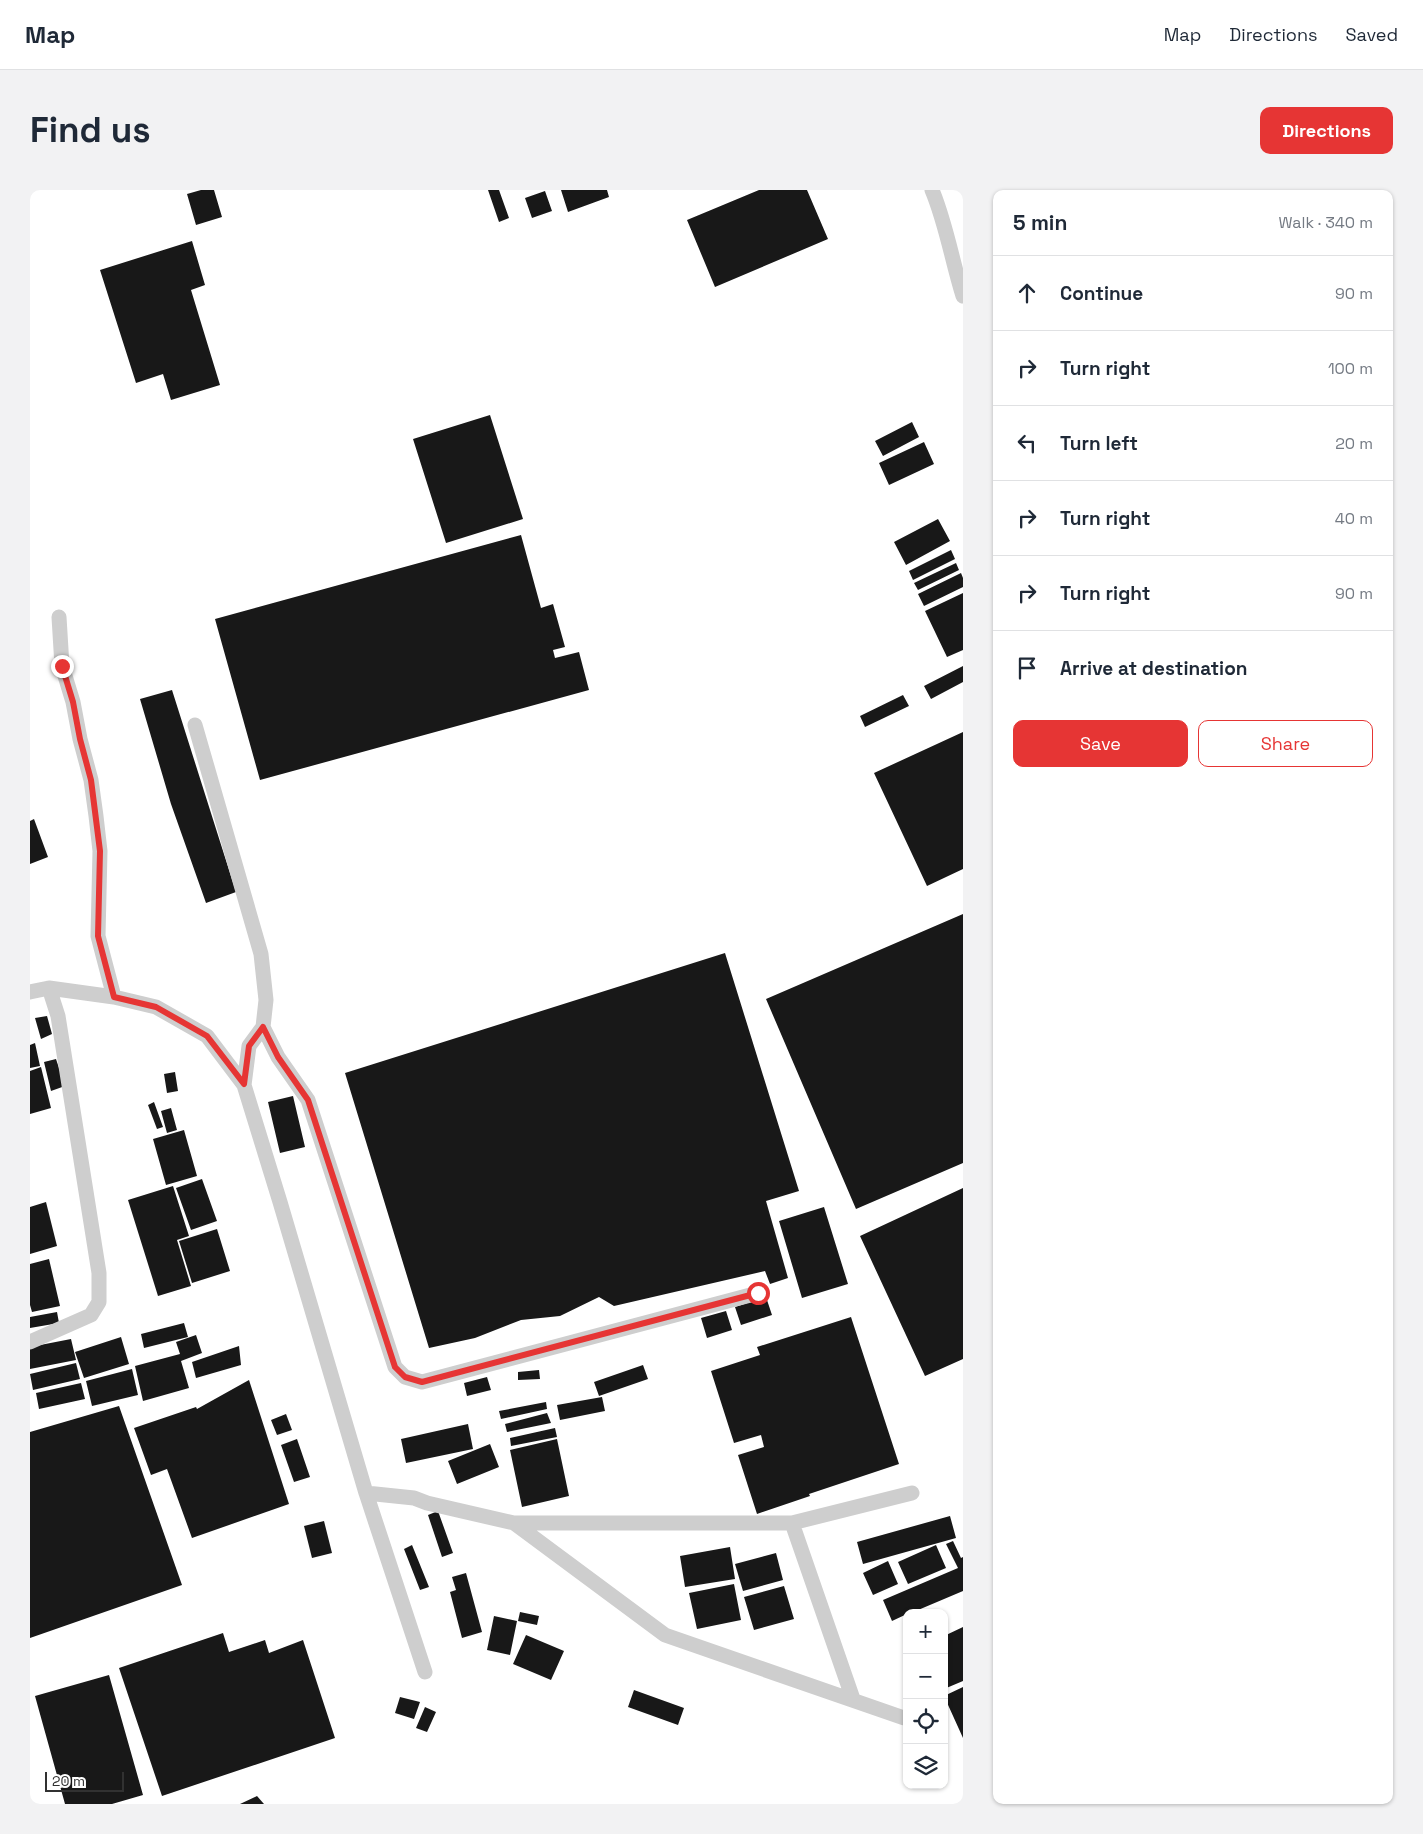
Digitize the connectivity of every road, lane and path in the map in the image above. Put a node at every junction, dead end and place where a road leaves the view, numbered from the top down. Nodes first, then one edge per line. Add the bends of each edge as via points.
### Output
1 (932, 190) edge
2 (963, 296) edge
3 (59, 618) dead end
4 (195, 725) dead end
5 (49, 988) junction
6 (30, 992) edge
7 (114, 997) junction
8 (263, 1027) junction
9 (244, 1084) junction
10 (758, 1293) dead end
11 (30, 1342) edge
12 (366, 1493) junction
13 (912, 1493) dead end
14 (792, 1522) junction
15 (514, 1523) junction
16 (425, 1672) dead end
17 (853, 1700) junction
18 (903, 1718) edge

1 - 2 lane
3 - 7 lane via 62,666 91,780 100,851 98,936
4 - 8 lane via 262,954 266,1000
5 - 6 lane
5 - 7 lane
5 - 11 lane via 58,1016 100,1273 99,1302 91,1315
7 - 9 lane via 156,1007 207,1036
8 - 9 lane via 249,1046
8 - 10 lane via 278,1057 308,1100 395,1367 405,1377 422,1382
9 - 12 lane
12 - 15 lane via 414,1498
12 - 16 lane
13 - 14 lane
14 - 15 lane
14 - 17 lane
15 - 17 lane via 665,1635
17 - 18 lane

